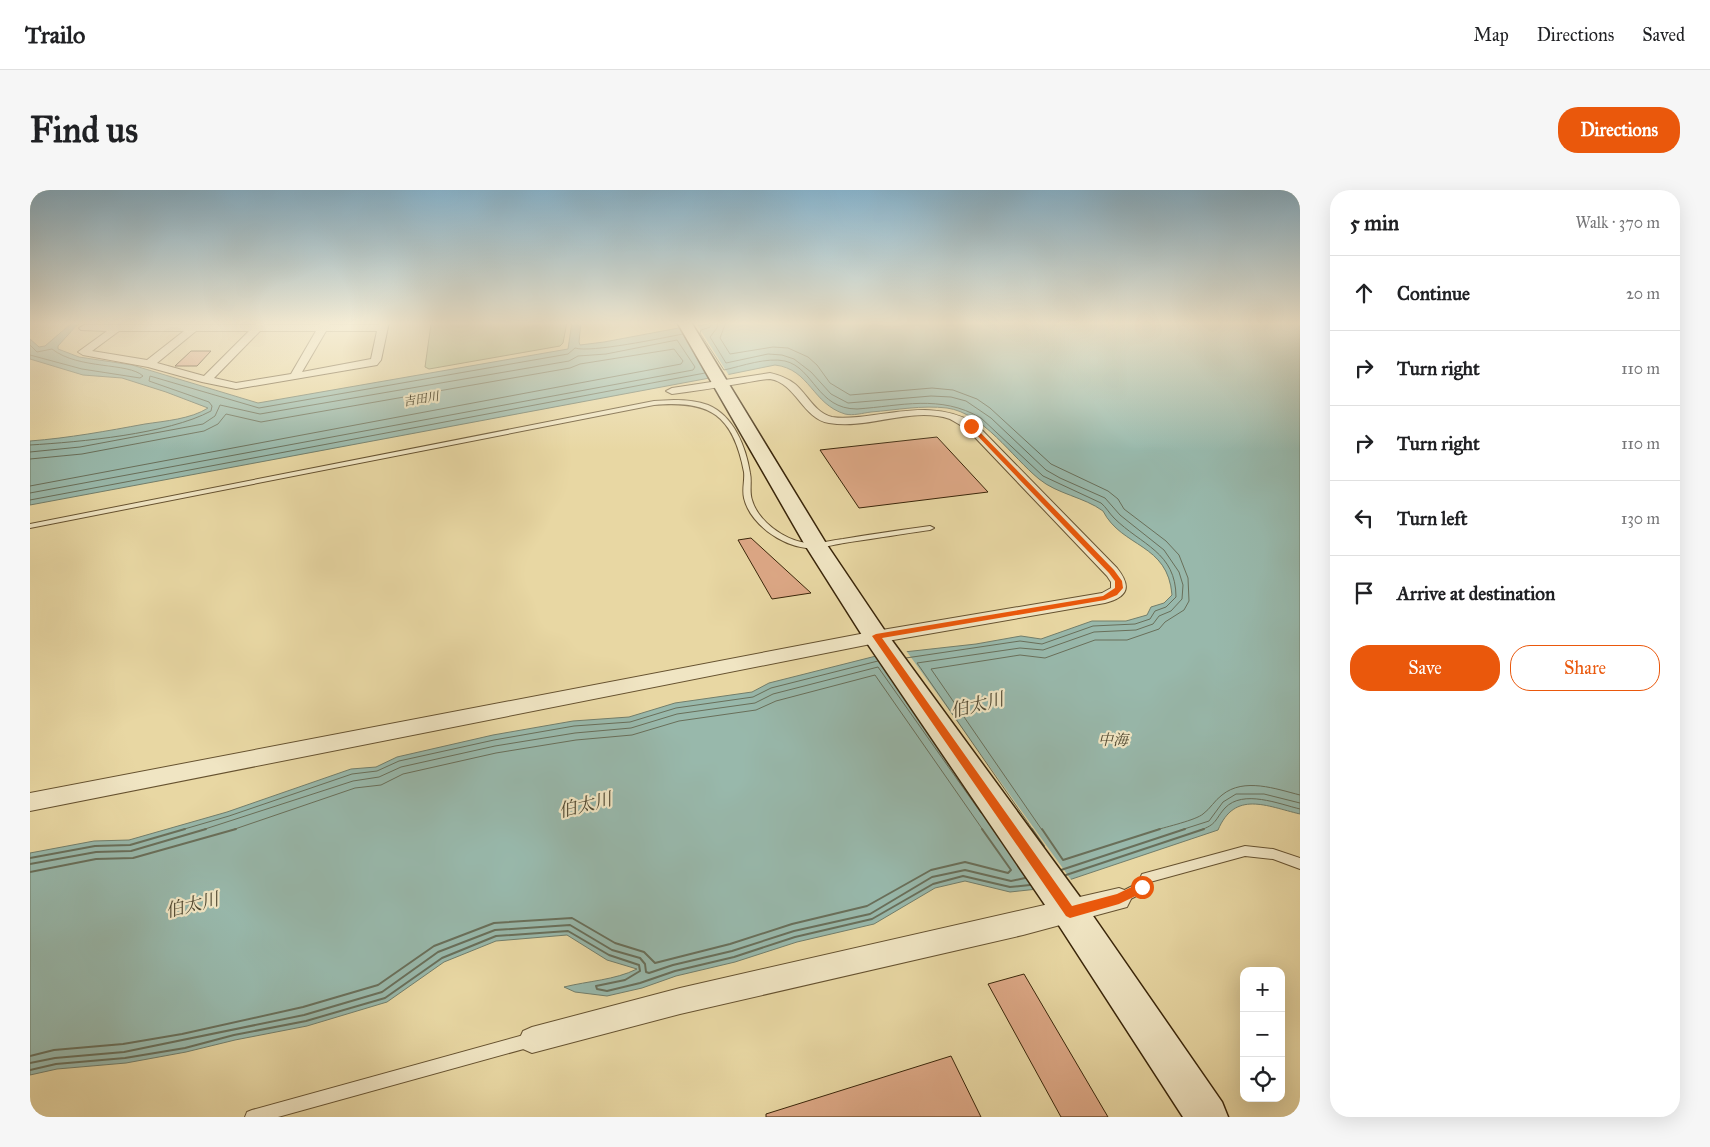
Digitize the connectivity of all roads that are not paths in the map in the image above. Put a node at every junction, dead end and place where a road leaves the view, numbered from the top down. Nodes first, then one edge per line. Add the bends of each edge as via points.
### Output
1 (153, 365) edge
2 (220, 365) edge
3 (301, 365) edge
4 (360, 365) edge
5 (711, 365) edge
6 (297, 376) junction
7 (206, 380) junction
8 (721, 381) junction
9 (672, 391) dead end
10 (30, 526) edge
11 (930, 528) dead end
12 (816, 544) junction
13 (876, 636) junction
14 (30, 802) edge
15 (1300, 864) edge
16 (1119, 899) joint
17 (1070, 912) junction
18 (532, 1040) joint
19 (252, 1117) edge
20 (1207, 1117) edge

1 - 7 street
2 - 7 street
3 - 6 street
4 - 6 street
5 - 8 street
6 - 7 street via 236,386
8 - 9 street
8 - 12 street
8 - 13 street via 763,376 783,379 792,385 815,414 829,420 934,412 960,418 1118,581 1119,588 1105,598
10 - 12 lane via 678,400 704,405 726,420 744,458 748,500 759,518 790,541 800,545
11 - 12 lane
12 - 13 street
13 - 14 street
13 - 17 street
15 - 16 lane via 1276,854 1245,851 1146,878 1142,887
16 - 17 street
17 - 18 street via 680,1001
17 - 20 street
18 - 19 lane

